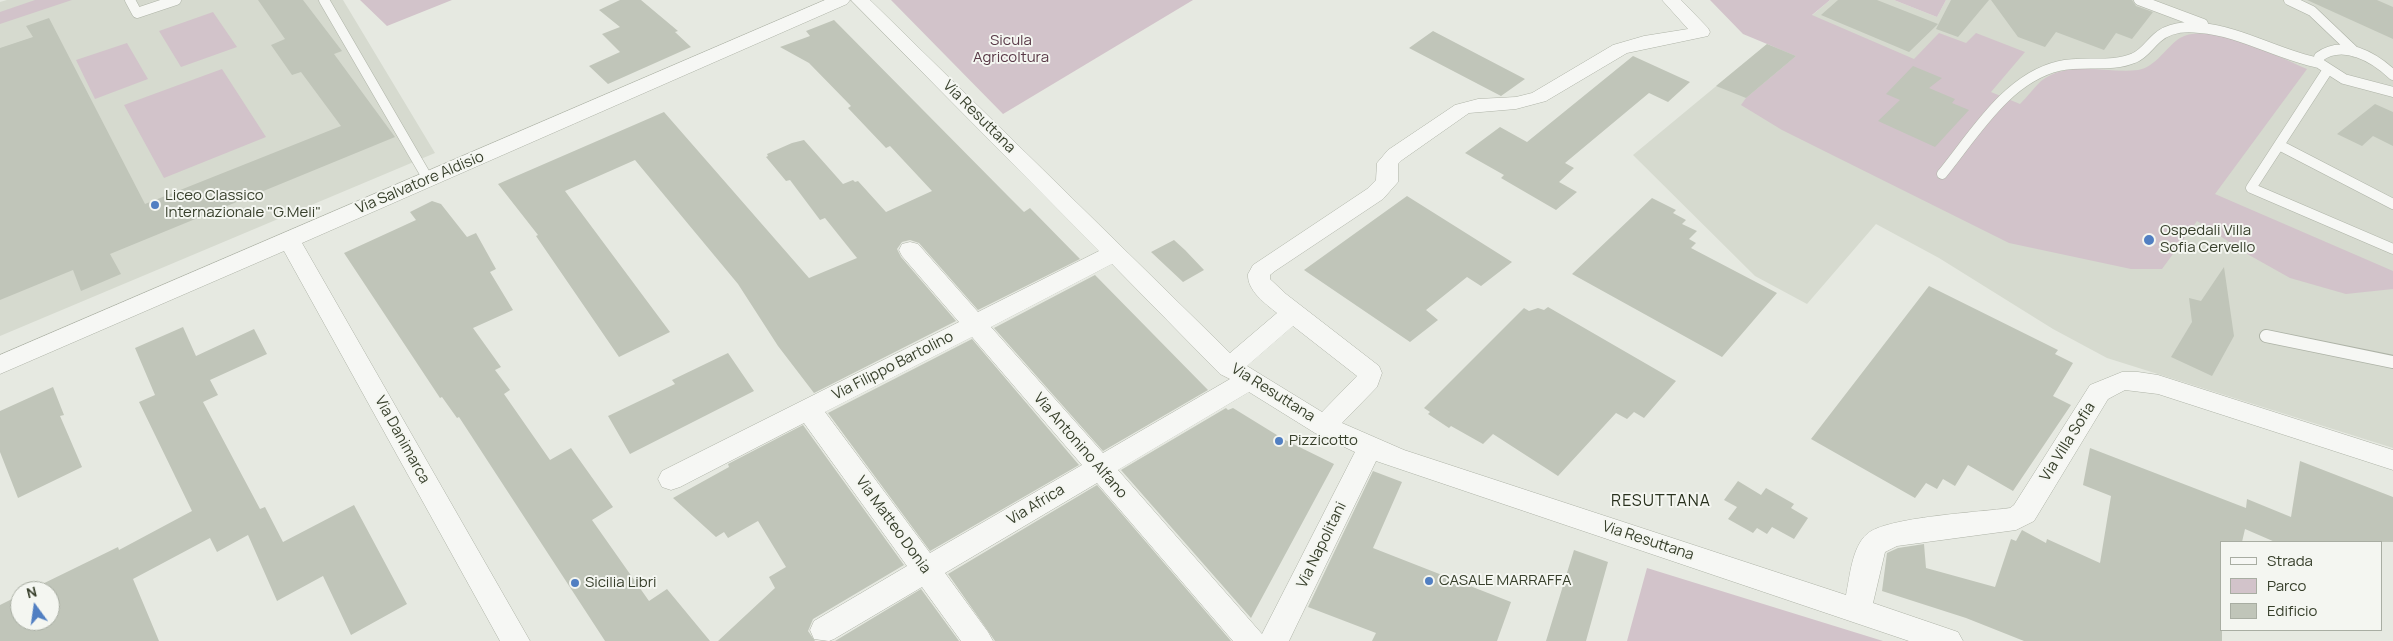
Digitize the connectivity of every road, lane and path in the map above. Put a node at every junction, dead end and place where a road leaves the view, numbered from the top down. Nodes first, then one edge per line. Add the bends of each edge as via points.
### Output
1 (130, 0) edge
2 (176, 0) edge
3 (324, 0) edge
4 (840, 0) edge
5 (860, 0) edge
6 (1671, 0) edge
7 (2139, 0) edge
8 (2289, 0) edge
9 (2222, 31) junction
10 (2355, 52) junction
11 (2319, 63) junction
12 (2327, 71) junction
13 (2393, 75) edge
14 (2393, 92) edge
15 (2279, 145) junction
16 (1942, 174) dead end
17 (428, 179) junction
18 (2393, 204) edge
19 (289, 240) junction
20 (2393, 249) edge
21 (910, 250) dead end
22 (1115, 252) junction
23 (1293, 313) junction
24 (974, 324) junction
25 (2266, 336) dead end
26 (2393, 362) edge
27 (0, 365) edge
28 (1239, 374) junction
29 (808, 408) junction
30 (1324, 426) junction
31 (1370, 448) junction
32 (2393, 460) edge
33 (1099, 469) junction
34 (671, 479) dead end
35 (926, 570) junction
36 (1857, 610) junction
37 (824, 630) dead end
38 (514, 641) edge
39 (978, 641) edge
40 (1250, 641) edge
41 (1274, 641) edge
42 (1948, 641) edge

1 - 2 lane via 137,13
3 - 17 lane
4 - 17 street, Via Salvatore Aldisio
5 - 22 street, Via Resuttana
6 - 23 street via 1701,32 1620,49 1539,97 1516,103 1478,104 1462,110 1400,151 1388,163 1387,182 1374,194 1266,265 1259,273 1259,281 1264,288
7 - 9 lane
8 - 10 lane via 2312,11
9 - 11 lane via 2297,60
9 - 16 lane via 2186,27 2171,30 2134,58 2121,62 2060,65 2037,73 2008,95
10 - 11 lane via 2324,51
10 - 13 lane via 2373,59
11 - 12 lane
12 - 14 lane via 2362,86
12 - 15 lane
15 - 18 lane
15 - 20 lane via 2251,188
17 - 19 street, Via Salvatore Aldisio
19 - 27 street, Via Salvatore Aldisio
19 - 38 street, Via Danimarca
21 - 24 street, Via Antonino Alfano
22 - 24 street, Via Filippo Bartolino
22 - 28 street, Via Resuttana
23 - 28 street, Via Africa
23 - 30 street via 1370,373 1368,380
24 - 29 street, Via Filippo Bartolino
24 - 33 street, Via Antonino Alfano
25 - 26 lane
28 - 30 street, Via Resuttana
28 - 33 street, Via Africa
29 - 34 street, Via Filippo Bartolino
29 - 35 street, Via Matteo Donia
30 - 31 street, Via Resuttana
31 - 36 street, Via Resuttana
31 - 41 street, Via Napolitani
32 - 36 street, Via Villa Sofia via 2158,384 2122,381 2099,392 2024,513 2016,519 1882,538 1870,554
33 - 35 street, Via Africa
33 - 40 street, Via Antonino Alfano
35 - 37 street, Via Africa
35 - 39 street, Via Matteo Donia
36 - 42 street, Via Resuttana

